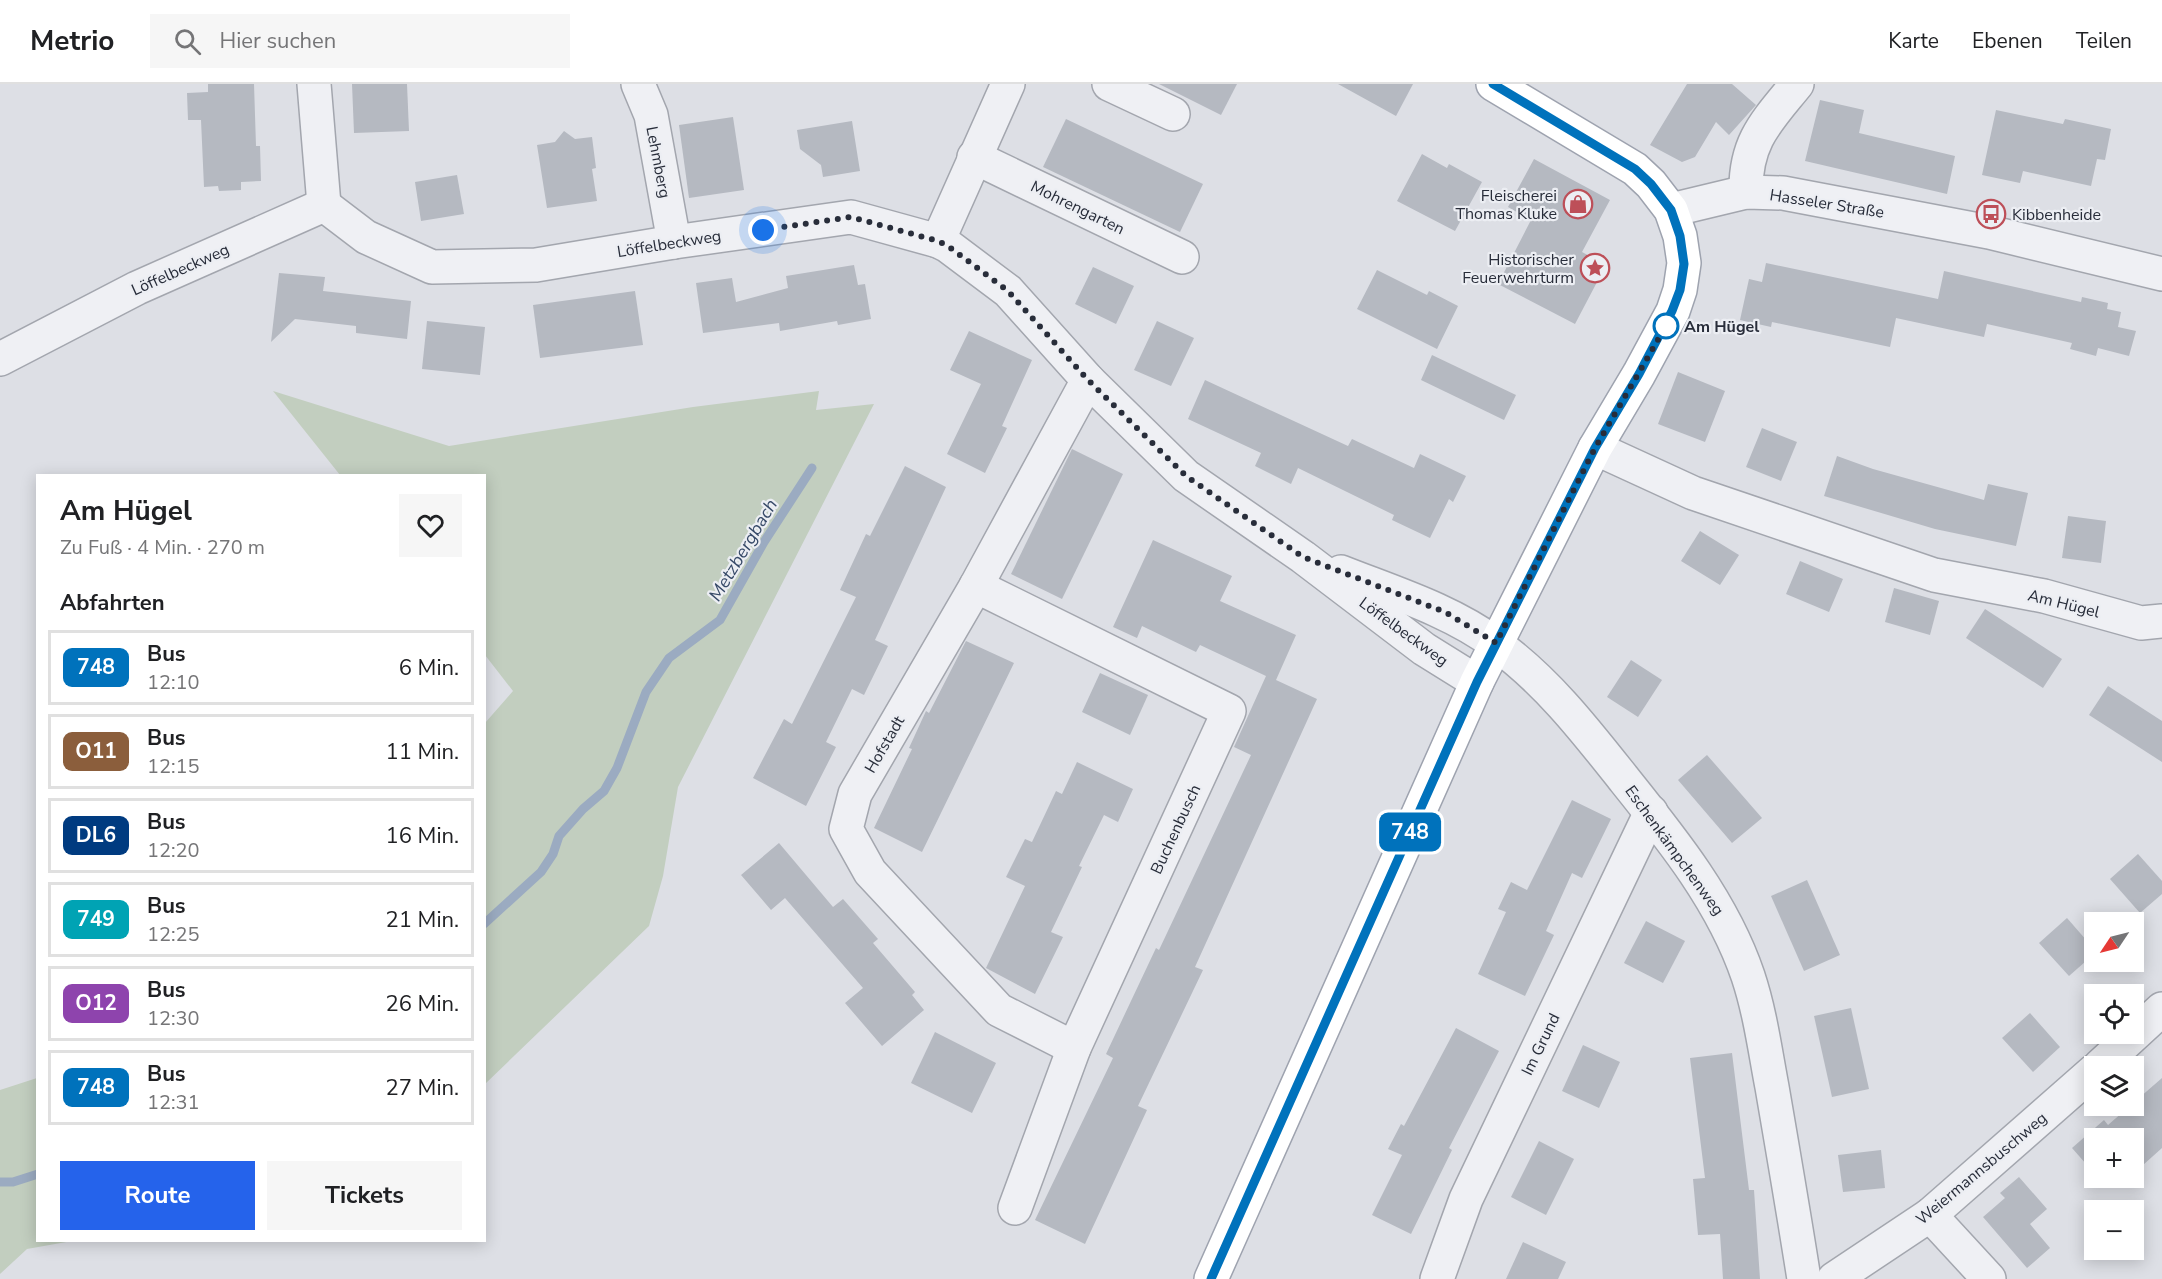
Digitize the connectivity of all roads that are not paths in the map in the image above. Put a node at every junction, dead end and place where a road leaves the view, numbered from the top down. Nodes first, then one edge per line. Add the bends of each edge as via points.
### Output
1 (314, 84) edge
2 (638, 84) edge
3 (1008, 84) edge
4 (1109, 84) edge
5 (1493, 84) edge
6 (1797, 84) edge
7 (1173, 114) dead end
8 (974, 158) junction
9 (1746, 182) junction
10 (324, 205) junction
11 (1671, 210) junction
12 (938, 241) junction
13 (674, 242) junction
14 (1182, 257) dead end
15 (2162, 274) edge
16 (0, 359) edge
17 (1088, 380) junction
18 (1595, 448) junction
19 (1303, 557) junction
20 (976, 586) junction
21 (2162, 621) edge
22 (1496, 643) junction
23 (1477, 682) junction
24 (1651, 812) junction
25 (2162, 1009) edge
26 (1074, 1048) junction
27 (2111, 1056) edge
28 (2084, 1080) edge
29 (1015, 1208) dead end
30 (1930, 1215) junction
31 (1211, 1279) edge
32 (1437, 1279) edge
33 (1804, 1279) edge
34 (1833, 1279) edge
35 (1989, 1279) edge

1 - 10 street
2 - 13 street, Lehmberg via 651,115
3 - 8 street
4 - 7 street
5 - 11 main road via 1635,169
6 - 9 street via 1758,131 1750,148
8 - 12 street
8 - 14 street, Mohrengarten
9 - 11 street, Hasseler Straße
9 - 15 street, Hasseler Straße via 1783,193 1989,232
10 - 13 street, Löffelbeckweg via 366,237 432,267 536,265
10 - 16 street, Löffelbeckweg via 137,288
11 - 18 main road via 1684,264 1680,290 1665,327
12 - 13 street, Löffelbeckweg via 851,217
12 - 17 street, Löffelbeckweg via 1008,291
17 - 19 street, Löffelbeckweg via 1186,476
17 - 20 street, Hofstadt
18 - 21 street, Am Hügel via 1693,493 1934,575 2043,596 2141,623
18 - 22 main road
19 - 22 street, Löffelbeckweg via 1445,612
19 - 23 street, Löffelbeckweg via 1424,649
20 - 26 street, Hofstadt via 855,794 846,829 870,872 999,1010
20 - 26 street, Buchenbusch via 1229,711
22 - 23 main road
22 - 24 street, Eschenkämpchenweg via 1538,678 1573,715
23 - 31 main road
24 - 32 street, Im Grund via 1466,1198
24 - 33 street, Eschenkämpchenweg via 1728,925 1749,978
25 - 27 street
26 - 29 street, Buchenbusch
28 - 30 street, Weiermannsbuschweg
30 - 34 street, Weiermannsbuschweg
30 - 35 street

